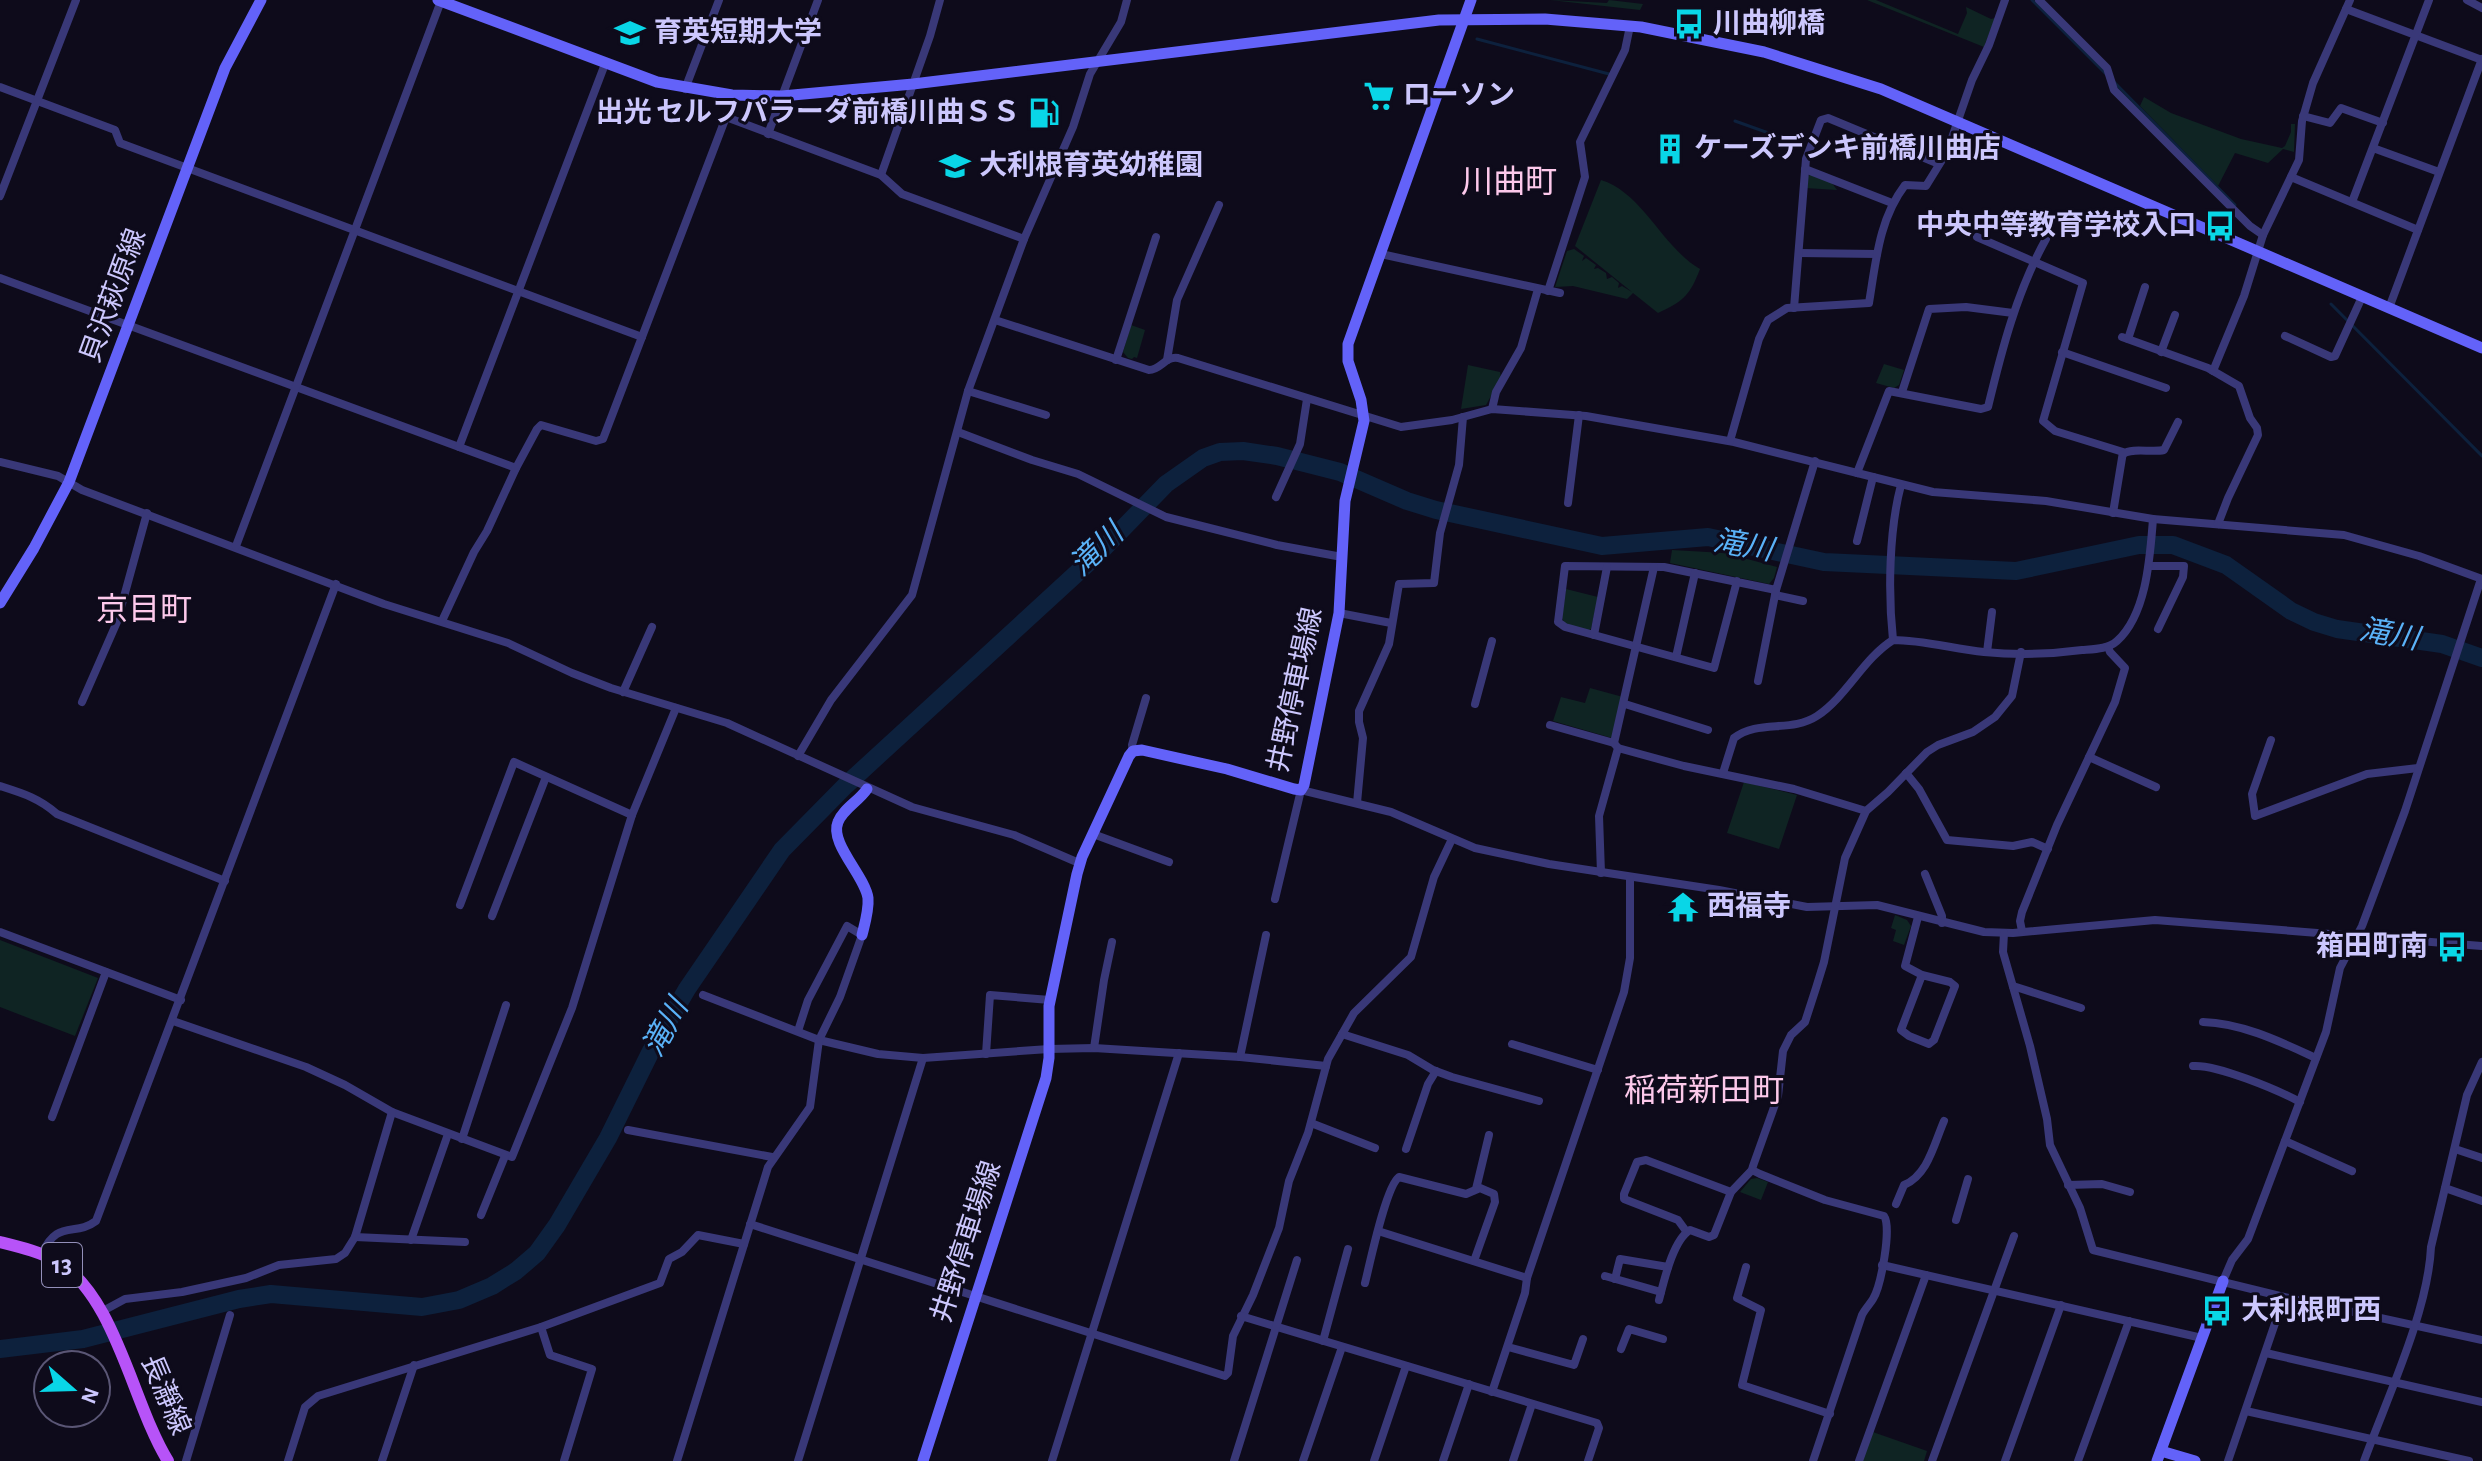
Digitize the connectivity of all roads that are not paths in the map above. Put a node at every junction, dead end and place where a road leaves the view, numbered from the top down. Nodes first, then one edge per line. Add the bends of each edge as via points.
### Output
1 (76, 0) edge
2 (261, 0) edge
3 (719, 0) edge
4 (818, 0) edge
5 (940, 0) edge
6 (1127, 0) edge
7 (1471, 0) edge
8 (2005, 0) edge
9 (2039, 0) edge
10 (2429, 0) edge
11 (2467, 0) edge
12 (440, 1) edge
13 (2348, 4) edge
14 (2482, 8) edge
15 (1464, 19) junction
16 (1630, 26) junction
17 (2416, 35) junction
18 (1099, 60) junction
19 (2482, 60) edge
20 (605, 64) junction
21 (913, 84) junction
22 (0, 87) edge
23 (685, 89) junction
24 (782, 96) junction
25 (36, 102) junction
26 (2303, 116) junction
27 (1959, 122) junction
28 (2383, 123) junction
29 (768, 134) junction
30 (2373, 148) junction
31 (1939, 164) junction
32 (187, 168) junction
33 (1805, 169) junction
34 (2439, 172) junction
35 (881, 175) junction
36 (2291, 177) junction
37 (0, 196) edge
38 (2352, 202) junction
39 (1892, 203) junction
40 (1219, 205) dead end
41 (354, 228) junction
42 (2418, 230) junction
43 (2263, 235) junction
44 (1156, 237) dead end
45 (1977, 237) dead end
46 (1024, 239) junction
47 (2046, 239) dead end
48 (1799, 253) junction
49 (2257, 253) junction
50 (1381, 254) junction
51 (1877, 254) junction
52 (2033, 262) junction
53 (0, 278) edge
54 (2145, 287) dead end
55 (1543, 290) junction
56 (519, 291) junction
57 (1560, 293) dead end
58 (2362, 297) junction
59 (1794, 308) junction
60 (2389, 308) junction
61 (2013, 313) junction
62 (2175, 315) dead end
63 (995, 320) junction
64 (128, 327) junction
65 (2285, 336) dead end
66 (642, 337) junction
67 (2482, 348) edge
68 (2062, 352) junction
69 (2161, 352) junction
70 (1116, 360) junction
71 (1167, 360) junction
72 (2213, 371) junction
73 (294, 387) junction
74 (2166, 388) dead end
75 (968, 391) junction
76 (1902, 392) junction
77 (1307, 399) junction
78 (1492, 409) junction
79 (1046, 415) dead end
80 (1579, 415) junction
81 (1365, 416) junction
82 (1463, 417) junction
83 (2178, 422) dead end
84 (958, 432) junction
85 (1730, 441) junction
86 (459, 447) junction
87 (2123, 454) junction
88 (1815, 461) junction
89 (0, 462) edge
90 (516, 468) junction
91 (1857, 473) junction
92 (1873, 477) junction
93 (69, 482) junction
94 (1901, 485) junction
95 (1276, 497) dead end
96 (1568, 503) dead end
97 (147, 513) junction
98 (2113, 513) junction
99 (2153, 519) junction
100 (2218, 524) junction
101 (1857, 541) dead end
102 (236, 546) junction
103 (1342, 557) junction
104 (2150, 564) junction
105 (1607, 567) junction
106 (1654, 567) junction
107 (1695, 573) junction
108 (2482, 579) edge
109 (1737, 581) junction
110 (336, 584) junction
111 (1776, 593) junction
112 (1803, 601) dead end
113 (0, 603) edge
114 (1992, 612) dead end
115 (1339, 613) junction
116 (442, 621) junction
117 (1391, 623) junction
118 (652, 627) dead end
119 (2158, 629) dead end
120 (1594, 635) junction
121 (1893, 640) junction
122 (1492, 641) dead end
123 (1636, 646) junction
124 (2108, 647) junction
125 (1987, 652) junction
126 (2021, 652) junction
127 (1676, 657) junction
128 (1758, 681) dead end
129 (623, 692) junction
130 (1146, 698) dead end
131 (82, 702) dead end
132 (1475, 704) dead end
133 (1625, 704) junction
134 (676, 708) junction
135 (1550, 725) dead end
136 (1708, 730) dead end
137 (2271, 740) dead end
138 (1616, 746) junction
139 (1133, 751) junction
140 (798, 756) junction
141 (2089, 757) junction
142 (2418, 768) junction
143 (1723, 773) junction
144 (1906, 773) junction
145 (546, 777) junction
146 (0, 786) edge
147 (2156, 787) dead end
148 (865, 788) junction
149 (1301, 790) junction
150 (1357, 803) junction
151 (1866, 811) junction
152 (632, 815) junction
153 (1093, 834) junction
154 (1452, 839) junction
155 (2048, 849) junction
156 (1169, 862) dead end
157 (1079, 863) junction
158 (1601, 873) junction
159 (1925, 874) dead end
160 (1630, 878) junction
161 (225, 881) junction
162 (1275, 899) dead end
163 (460, 905) dead end
164 (1834, 908) junction
165 (492, 916) dead end
166 (1918, 917) junction
167 (1942, 923) junction
168 (2022, 931) junction
169 (0, 932) edge
170 (2004, 933) junction
171 (862, 935) junction
172 (1266, 935) dead end
173 (2356, 935) junction
174 (1112, 942) dead end
175 (2482, 946) edge
176 (106, 972) junction
177 (1922, 975) junction
178 (2013, 986) junction
179 (703, 995) dead end
180 (181, 1000) junction
181 (1050, 1000) junction
182 (506, 1005) dead end
183 (2081, 1008) dead end
184 (173, 1021) junction
185 (2203, 1022) dead end
186 (798, 1031) junction
187 (1342, 1034) junction
188 (819, 1040) junction
189 (1512, 1044) dead end
190 (1094, 1048) junction
191 (1049, 1049) junction
192 (1179, 1053) junction
193 (986, 1054) junction
194 (1240, 1057) junction
195 (923, 1058) junction
196 (2316, 1058) junction
197 (2482, 1062) edge
198 (1326, 1066) junction
199 (2193, 1066) dead end
200 (1598, 1070) junction
201 (1436, 1071) junction
202 (1539, 1101) dead end
203 (2300, 1102) junction
204 (392, 1112) junction
205 (52, 1117) dead end
206 (1944, 1121) dead end
207 (1311, 1123) junction
208 (628, 1130) dead end
209 (448, 1134) junction
210 (1489, 1135) dead end
211 (462, 1139) junction
212 (2285, 1141) junction
213 (1375, 1148) dead end
214 (1406, 1149) dead end
215 (2455, 1149) junction
216 (505, 1156) junction
217 (772, 1157) junction
218 (2482, 1158) edge
219 (1752, 1170) junction
220 (2352, 1171) dead end
221 (1968, 1179) dead end
222 (2068, 1185) junction
223 (2445, 1188) junction
224 (1476, 1189) junction
225 (1731, 1192) junction
226 (2130, 1192) dead end
227 (2482, 1201) edge
228 (1896, 1204) dead end
229 (481, 1215) dead end
230 (1956, 1220) dead end
231 (750, 1224) junction
232 (1378, 1231) junction
233 (1686, 1231) junction
234 (2014, 1236) dead end
235 (355, 1237) junction
236 (411, 1240) junction
237 (0, 1242) edge
238 (465, 1242) dead end
239 (744, 1244) junction
240 (1348, 1249) dead end
241 (42, 1254) junction
242 (861, 1258) junction
243 (1297, 1260) dead end
244 (1474, 1261) junction
245 (1882, 1265) junction
246 (1668, 1267) junction
247 (1746, 1267) dead end
248 (1926, 1275) junction
249 (1527, 1278) junction
250 (2223, 1281) junction
251 (1365, 1283) dead end
252 (1994, 1290) junction
253 (975, 1295) junction
254 (2284, 1297) junction
255 (2061, 1305) junction
256 (102, 1314) junction
257 (230, 1315) dead end
258 (1241, 1316) junction
259 (2129, 1321) junction
260 (2414, 1325) junction
261 (541, 1327) junction
262 (1277, 1328) junction
263 (1092, 1333) junction
264 (2202, 1338) junction
265 (1583, 1339) dead end
266 (1663, 1339) dead end
267 (2482, 1340) edge
268 (1323, 1341) junction
269 (1342, 1347) junction
270 (1508, 1347) junction
271 (1621, 1349) dead end
272 (2266, 1353) junction
273 (414, 1365) junction
274 (1406, 1366) junction
275 (2393, 1381) junction
276 (1469, 1384) junction
277 (1492, 1392) junction
278 (2482, 1402) edge
279 (1532, 1404) junction
280 (2246, 1411) junction
281 (1830, 1414) junction
282 (2372, 1439) junction
283 (2159, 1456) edge
284 (168, 1461) edge
285 (186, 1461) edge
286 (288, 1461) edge
287 (382, 1461) edge
288 (564, 1461) edge
289 (677, 1461) edge
290 (798, 1461) edge
291 (923, 1461) edge
292 (1052, 1461) edge
293 (1234, 1461) edge
294 (1303, 1461) edge
295 (1374, 1461) edge
296 (1443, 1461) edge
297 (1513, 1461) edge
298 (1588, 1461) edge
299 (1813, 1461) edge
300 (1859, 1461) edge
301 (1932, 1461) edge
302 (2005, 1461) edge
303 (2078, 1461) edge
304 (2195, 1461) edge
305 (2228, 1461) edge
306 (2364, 1461) edge
307 (2469, 1461) edge

1 - 25 street
2 - 32 street, 貝沢萩原線 via 225,68
3 - 23 street
4 - 24 street
5 - 21 street
6 - 18 street
7 - 15 street, 井野停車場線
8 - 27 street
9 - 43 street via 2107,68 2114,90
10 - 17 street
11 - 14 street
12 - 20 street
12 - 41 street
13 - 17 street
13 - 26 street
15 - 16 street
15 - 18 street
15 - 50 street, 井野停車場線
16 - 27 street via 1792,60
16 - 55 street via 1625,50 1580,142 1585,177
17 - 19 street
17 - 28 street
18 - 21 street
18 - 46 street
19 - 34 street
20 - 23 street
20 - 56 street
21 - 24 street
21 - 35 street
22 - 25 street
23 - 24 street
24 - 29 street
25 - 32 street via 115,130 120,143
25 - 37 street
26 - 28 street via 2330,123 2341,108
26 - 36 street via 2300,156
27 - 31 street
27 - 49 street
28 - 30 street
29 - 35 street
29 - 66 street via 726,117
30 - 34 street
30 - 38 street
31 - 33 street via 1825,118 1808,150
31 - 39 street via 1926,186 1905,185
32 - 41 street
32 - 64 street, 貝沢萩原線
33 - 39 street
33 - 48 street
34 - 42 street
35 - 46 street via 902,194
36 - 38 street
36 - 43 street
38 - 42 street
39 - 51 street
40 - 71 street via 1177,300
41 - 56 street
41 - 73 street
42 - 60 street
43 - 49 street
44 - 70 street
45 - 52 street
46 - 63 street
47 - 52 street
48 - 51 street
48 - 59 street
49 - 58 street
49 - 72 street
50 - 55 street
50 - 81 street, 井野停車場線 via 1347,349
51 - 59 street via 1866,305
52 - 61 street
52 - 68 street via 2083,283
53 - 64 street
54 - 69 street via 2125,338
55 - 57 street
55 - 78 street
56 - 66 street
56 - 86 street
58 - 60 street
58 - 65 street via 2333,357
59 - 85 street via 1778,311 1762,331
60 - 67 street
61 - 76 street via 1929,309
61 - 76 street via 1988,407
62 - 69 street
63 - 70 street
63 - 75 street
64 - 73 street
64 - 93 street, 貝沢萩原線
66 - 90 street via 603,439 541,425
68 - 74 street
68 - 87 street via 2044,423
69 - 72 street
70 - 71 street via 1149,370
71 - 77 street via 1178,358
72 - 100 street via 2242,390 2258,432
73 - 86 street
73 - 102 street
75 - 79 street
75 - 84 street
76 - 91 street via 1888,393
77 - 81 street
77 - 95 street via 1299,446
78 - 80 street
78 - 82 street
80 - 85 street
80 - 96 street
81 - 82 street via 1406,428
81 - 103 street, 井野停車場線 via 1347,490
82 - 117 street via 1459,465 1434,583 1399,584
83 - 87 street via 2164,450
84 - 103 street via 1078,474 1156,513
84 - 140 street via 912,595 831,700
85 - 88 street
86 - 90 street
87 - 98 street
88 - 91 street
88 - 111 street
89 - 93 street
90 - 116 street
91 - 92 street
92 - 94 street
92 - 101 street
93 - 97 street
93 - 113 street, 貝沢萩原線
94 - 98 street
94 - 121 street via 1893,551
97 - 102 street
97 - 131 street via 117,622
98 - 99 street
99 - 100 street
99 - 104 street
100 - 108 street via 2349,536
102 - 110 street
103 - 115 street, 井野停車場線
104 - 119 street via 2184,566
104 - 124 street via 2131,621
105 - 106 street
105 - 120 street
105 - 120 street via 1565,566 1558,622
106 - 107 street
106 - 123 street
107 - 109 street
107 - 127 street
108 - 142 street
109 - 111 street
109 - 127 street via 1714,668
110 - 116 street
110 - 161 street
111 - 112 street
111 - 128 street
114 - 125 street
115 - 117 street
115 - 149 street, 井野停車場線
116 - 129 street
117 - 150 street via 1389,644 1359,711 1363,738
118 - 129 street
120 - 123 street
121 - 125 street
121 - 143 street via 1818,715 1786,727 1751,728 1734,738
122 - 132 street
123 - 127 street
123 - 133 street
124 - 126 street via 2049,655
124 - 141 street via 2125,670
125 - 126 street
126 - 144 street via 2012,696 1995,717 1966,736 1932,748
129 - 134 street
130 - 139 street
133 - 136 street
133 - 138 street
134 - 140 street via 753,733
134 - 152 street
135 - 138 street
137 - 142 street via 2252,794 2255,816 2367,774
138 - 143 street
138 - 158 street via 1599,816
139 - 149 street, 井野停車場線
139 - 153 street, 井野停車場線
140 - 148 street
141 - 147 street
141 - 155 street
142 - 173 street
143 - 151 street
144 - 151 street
144 - 155 street via 1947,840 2013,846 2032,842
145 - 152 street
145 - 163 street via 514,762
145 - 165 street
146 - 161 street
148 - 157 street via 1014,835
148 - 171 street via 836,827 866,891
149 - 150 street
149 - 162 street
150 - 154 street via 1406,817
151 - 164 street via 1845,858
152 - 216 street via 572,1008 512,1157
153 - 156 street
153 - 157 street, 井野停車場線
154 - 158 street
154 - 187 street via 1434,877 1411,957 1354,1013
155 - 168 street via 2020,917
157 - 181 street, 井野停車場線
158 - 160 street
159 - 167 street
160 - 164 street
160 - 200 street via 1630,958
161 - 180 street
164 - 166 street via 1877,905
164 - 219 street via 1816,988 1805,1022 1783,1051 1778,1096
166 - 167 street
166 - 177 street via 1905,966
167 - 170 street
168 - 170 street
168 - 173 street via 2158,920
169 - 176 street
170 - 178 street via 2003,952
171 - 186 street via 847,926 808,1000
171 - 188 street
172 - 194 street
173 - 175 street
173 - 196 street via 2340,968
174 - 190 street
176 - 180 street
176 - 205 street
177 - 177 street via 1955,986 1929,1044 1901,1030
178 - 183 street
178 - 222 street via 2050,1145
179 - 186 street
180 - 184 street
181 - 191 street, 井野停車場線
181 - 193 street via 990,995
182 - 211 street
184 - 204 street via 306,1067
184 - 241 street via 96,1221 48,1239
185 - 196 street via 2291,1044
186 - 188 street
187 - 198 street
187 - 201 street via 1408,1055
188 - 195 street
188 - 217 street via 810,1107
189 - 200 street
190 - 191 street
190 - 192 street
191 - 193 street
191 - 253 street, 井野停車場線 via 1046,1078
192 - 194 street
192 - 263 street
193 - 195 street
194 - 198 street
195 - 242 street
196 - 203 street
197 - 215 street via 2467,1095
198 - 207 street
199 - 203 street
200 - 249 street
201 - 202 street
201 - 214 street
203 - 212 street
204 - 209 street
204 - 235 street
206 - 228 street via 1922,1173 1904,1185
207 - 213 street
207 - 258 street via 1289,1181 1279,1228
208 - 217 street
209 - 211 street
209 - 236 street
210 - 224 street
211 - 216 street
212 - 220 street
212 - 250 street via 2248,1239
215 - 218 street
215 - 223 street
216 - 229 street
217 - 231 street
219 - 225 street
219 - 245 street via 1820,1198 1884,1216 1889,1233
221 - 230 street
222 - 226 street via 2102,1184
222 - 250 street via 2095,1252
223 - 227 street
223 - 260 street
224 - 232 street via 1466,1194 1396,1178
224 - 244 street via 1496,1199
225 - 233 street via 1714,1235
225 - 233 street via 1646,1160 1637,1162 1624,1199 1678,1220
231 - 239 street
231 - 242 street
232 - 244 street
232 - 251 street
233 - 246 street
234 - 252 street
235 - 236 street
235 - 256 street via 336,1259 279,1265 246,1278 125,1299
236 - 238 street
237 - 241 main road, 13
239 - 261 street via 698,1235 669,1259 660,1283
239 - 289 street
240 - 268 street
241 - 256 main road, 13 via 70,1270
242 - 253 street
242 - 290 street
243 - 262 street
244 - 249 street
245 - 248 street
245 - 281 street
246 - 246 street via 1660,1296 1610,1277 1620,1259
247 - 281 street via 1737,1298 1761,1310 1742,1390
248 - 252 street
248 - 300 street
249 - 270 street
250 - 254 street
250 - 264 street
252 - 255 street
252 - 301 street
253 - 263 street
253 - 291 street, 井野停車場線
254 - 260 street
254 - 272 street
255 - 259 street
255 - 302 street
256 - 284 main road, 長瀞線 / 13
257 - 285 street
258 - 262 street
258 - 263 street via 1228,1373 1222,1377
259 - 264 street
259 - 303 street
260 - 267 street
260 - 275 street
261 - 273 street
261 - 288 street via 550,1355 592,1369
262 - 268 street
262 - 293 street
263 - 292 street
264 - 283 street
265 - 270 street via 1574,1365
266 - 271 street via 1629,1329
268 - 269 street
269 - 274 street
269 - 294 street
270 - 277 street
272 - 275 street
272 - 280 street
273 - 286 street via 312,1400
273 - 287 street
274 - 276 street
274 - 295 street
275 - 278 street
275 - 282 street
276 - 277 street
276 - 296 street
277 - 279 street
279 - 297 street
279 - 298 street via 1597,1423
280 - 282 street
280 - 305 street
281 - 299 street
282 - 306 street
282 - 307 street
283 - 304 street

